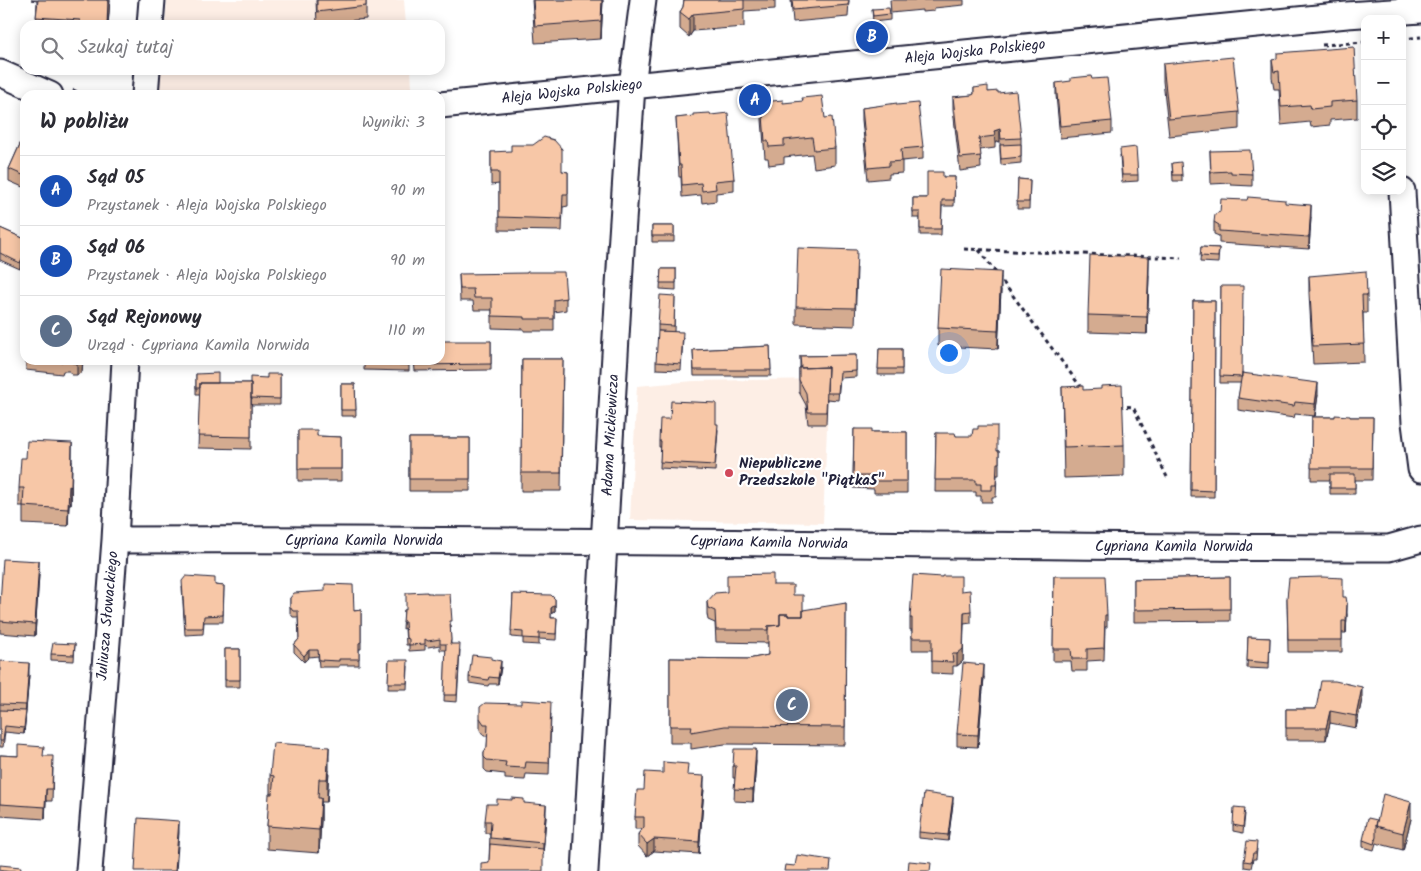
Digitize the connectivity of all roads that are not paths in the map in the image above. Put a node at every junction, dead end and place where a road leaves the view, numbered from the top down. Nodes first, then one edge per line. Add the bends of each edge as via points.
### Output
1 (152, 0) edge
2 (643, 0) edge
3 (1391, 10) edge
4 (1421, 10) edge
5 (150, 20) edge
6 (0, 73) edge
7 (147, 75) edge
8 (632, 86) junction
9 (39, 90) edge
10 (145, 90) edge
11 (445, 105) edge
12 (1403, 195) edge
13 (1414, 286) edge
14 (125, 365) edge
15 (1421, 469) edge
16 (1421, 539) edge
17 (115, 540) junction
18 (605, 542) junction
19 (89, 871) edge
20 (585, 871) edge

1 - 5 street
2 - 8 street, Adama Mickiewicza
3 - 4 street, Aleja Wojska Polskiego
3 - 8 street, Aleja Wojska Polskiego
6 - 9 street
7 - 10 street
8 - 11 street, Aleja Wojska Polskiego
8 - 18 street, Adama Mickiewicza
12 - 13 street
13 - 15 street via 1415,423
14 - 17 street, Juliusza Słowackiego
16 - 18 street, Cypriana Kamila Norwida via 1389,548
17 - 18 street, Cypriana Kamila Norwida
17 - 19 street, Juliusza Słowackiego
18 - 20 street, Adama Mickiewicza

